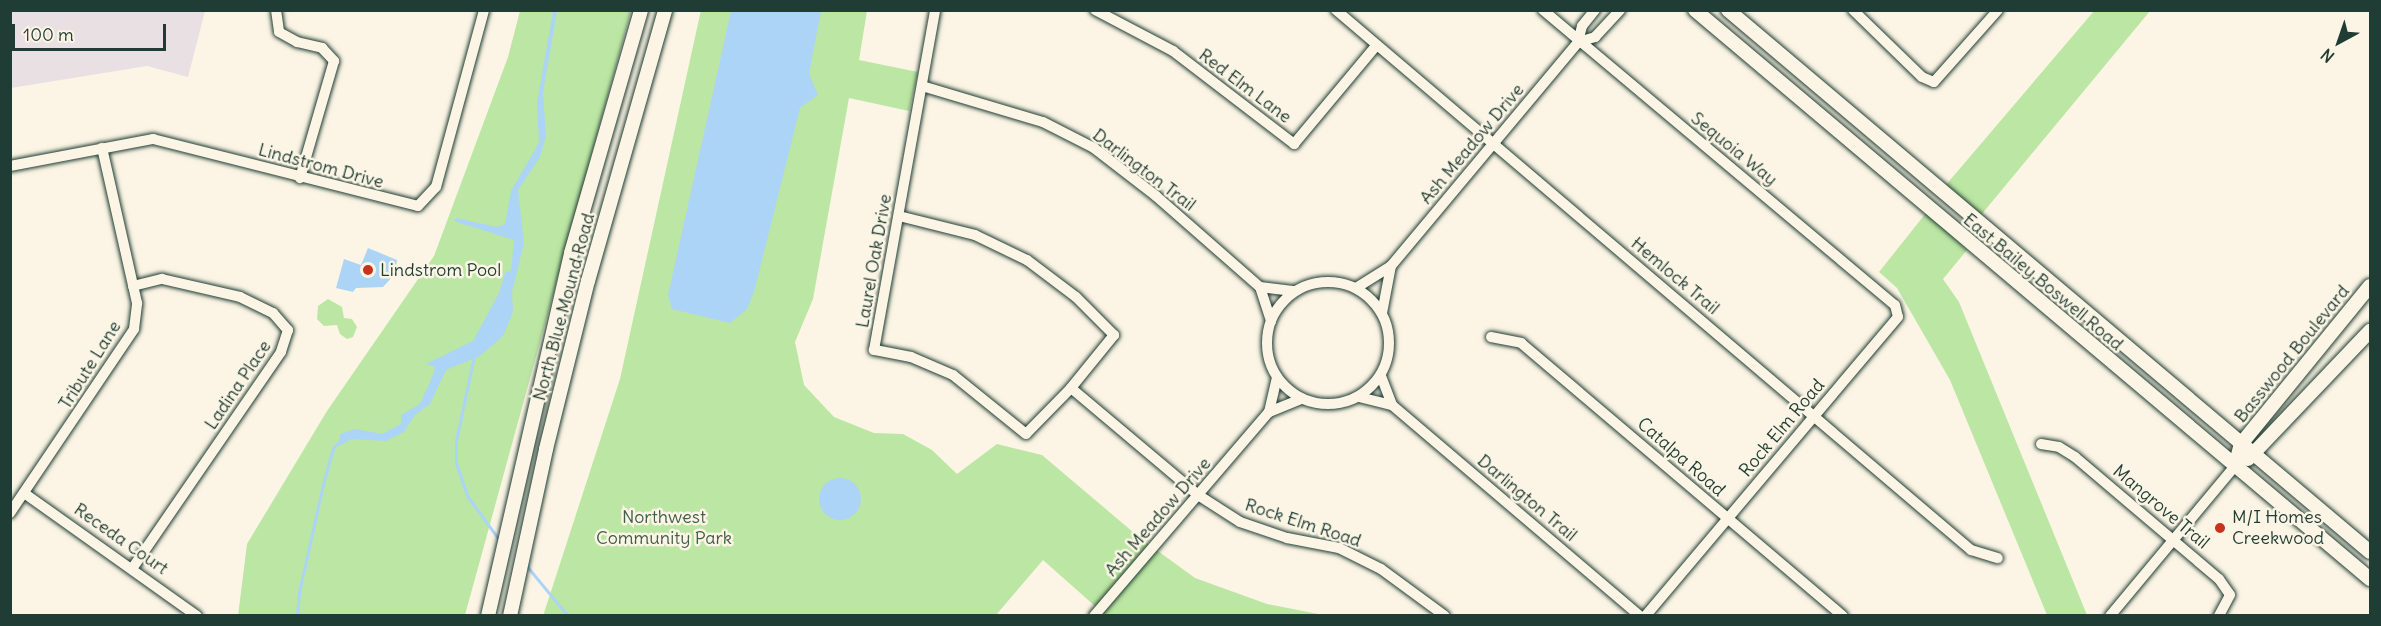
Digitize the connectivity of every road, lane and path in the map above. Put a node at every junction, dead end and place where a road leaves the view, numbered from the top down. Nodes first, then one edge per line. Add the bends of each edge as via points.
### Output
1 (276, 10) edge
2 (484, 10) edge
3 (641, 10) edge
4 (665, 10) edge
5 (935, 10) edge
6 (1095, 10) edge
7 (1336, 10) edge
8 (1543, 10) edge
9 (1595, 10) edge
10 (1620, 10) edge
11 (1695, 10) edge
12 (1728, 10) edge
13 (1853, 10) edge
14 (1998, 10) edge
15 (1578, 42) junction
16 (1376, 46) junction
17 (922, 86) junction
18 (1492, 145) junction
19 (102, 148) junction
20 (10, 166) edge
21 (300, 178) junction
22 (899, 216) junction
23 (1391, 266) junction
24 (133, 286) junction
25 (2370, 286) edge
26 (1260, 287) junction
27 (1356, 288) junction
28 (1295, 291) junction
29 (1382, 313) junction
30 (1898, 317) joint
31 (1271, 321) junction
32 (2370, 331) edge
33 (1491, 337) dead end
34 (1380, 376) junction
35 (1277, 377) junction
36 (1071, 388) junction
37 (1359, 397) junction
38 (1302, 399) junction
39 (1392, 405) junction
40 (1269, 412) junction
41 (1813, 416) junction
42 (2041, 444) dead end
43 (2241, 444) junction
44 (2255, 455) junction
45 (2235, 466) junction
46 (24, 493) junction
47 (1198, 495) junction
48 (10, 513) edge
49 (1728, 519) junction
50 (2173, 538) junction
51 (2367, 549) edge
52 (1998, 558) dead end
53 (2349, 562) junction
54 (134, 567) junction
55 (2370, 579) edge
56 (196, 615) edge
57 (488, 615) edge
58 (510, 615) edge
59 (1094, 615) edge
60 (1445, 615) edge
61 (1640, 615) edge
62 (1645, 615) edge
63 (1843, 615) edge
64 (2110, 615) edge
65 (2219, 615) edge

1 - 21 street via 279,32 297,42 322,48 333,61
2 - 21 street, Lindstrom Drive via 436,187 426,201 408,206
3 - 57 main road, North Blue Mound Road via 571,253
4 - 58 main road, North Blue Mound Road via 588,281
5 - 17 street, Laurel Oak Drive
6 - 16 street, Red Elm Lane via 1173,51 1294,144
7 - 16 street, Hemlock Trail
8 - 15 street, Sequoia Way
9 - 15 street, Ash Meadow Drive via 1582,26
10 - 15 street, Ash Meadow Drive via 1595,37
11 - 45 main road, East Bailey Boswell Road
12 - 43 main road, East Bailey Boswell Road
13 - 14 street via 1922,76 1934,82
15 - 18 street, Ash Meadow Drive
15 - 30 street, Sequoia Way via 1895,305
16 - 18 street, Hemlock Trail
17 - 22 street, Laurel Oak Drive
17 - 26 street, Darlington Trail via 1043,122 1094,148 1156,196
18 - 23 street, Ash Meadow Drive
18 - 41 street, Hemlock Trail
19 - 20 street, Lindstrom Drive
19 - 21 street, Lindstrom Drive via 153,139
19 - 24 street, Tribute Lane
22 - 36 street via 975,235 1027,260 1109,329 1114,335
22 - 36 street, Laurel Oak Drive via 874,350 910,357 953,375 1026,434
23 - 27 street, Ash Meadow Drive
23 - 29 street, Ash Meadow Drive
24 - 46 street, Tribute Lane via 136,315 128,342
24 - 54 street, Ladina Place via 162,279 240,297 273,313 288,330 281,352
25 - 43 main road, Basswood Boulevard
26 - 28 street
26 - 31 street
27 - 28 street via 1325,282
27 - 29 street
28 - 31 street via 1276,309
29 - 34 street via 1390,345
30 - 41 street, Rock Elm Road
31 - 35 street via 1267,340
32 - 44 main road, Basswood Boulevard
33 - 49 street, Catalpa Road via 1521,343
34 - 37 street
34 - 39 street, Darlington Trail
35 - 38 street
35 - 40 street, Ash Meadow Drive
36 - 47 street, Rock Elm Road
37 - 38 street via 1331,405
37 - 39 street, Darlington Trail
38 - 40 street, Ash Meadow Drive
39 - 61 street, Darlington Trail
40 - 47 street, Ash Meadow Drive
41 - 49 street, Rock Elm Road
41 - 52 street, Hemlock Trail via 1971,550
42 - 50 street, Mangrove Trail via 2075,457
43 - 44 main road, East Bailey Boswell Road
43 - 45 main road, Basswood Boulevard
44 - 45 main road, Basswood Boulevard
44 - 51 main road, East Bailey Boswell Road
45 - 50 street
45 - 53 main road, East Bailey Boswell Road
46 - 48 street, Tribute Lane
46 - 54 street, Receda Court
47 - 59 street, Ash Meadow Drive
47 - 60 street, Rock Elm Road via 1240,522 1339,548 1360,558
49 - 62 street, Rock Elm Road
49 - 63 street, Catalpa Road
50 - 64 street
50 - 65 street, Mangrove Trail via 2226,586 2229,602
51 - 53 main road
53 - 55 main road, East Bailey Boswell Road
54 - 56 street, Receda Court

